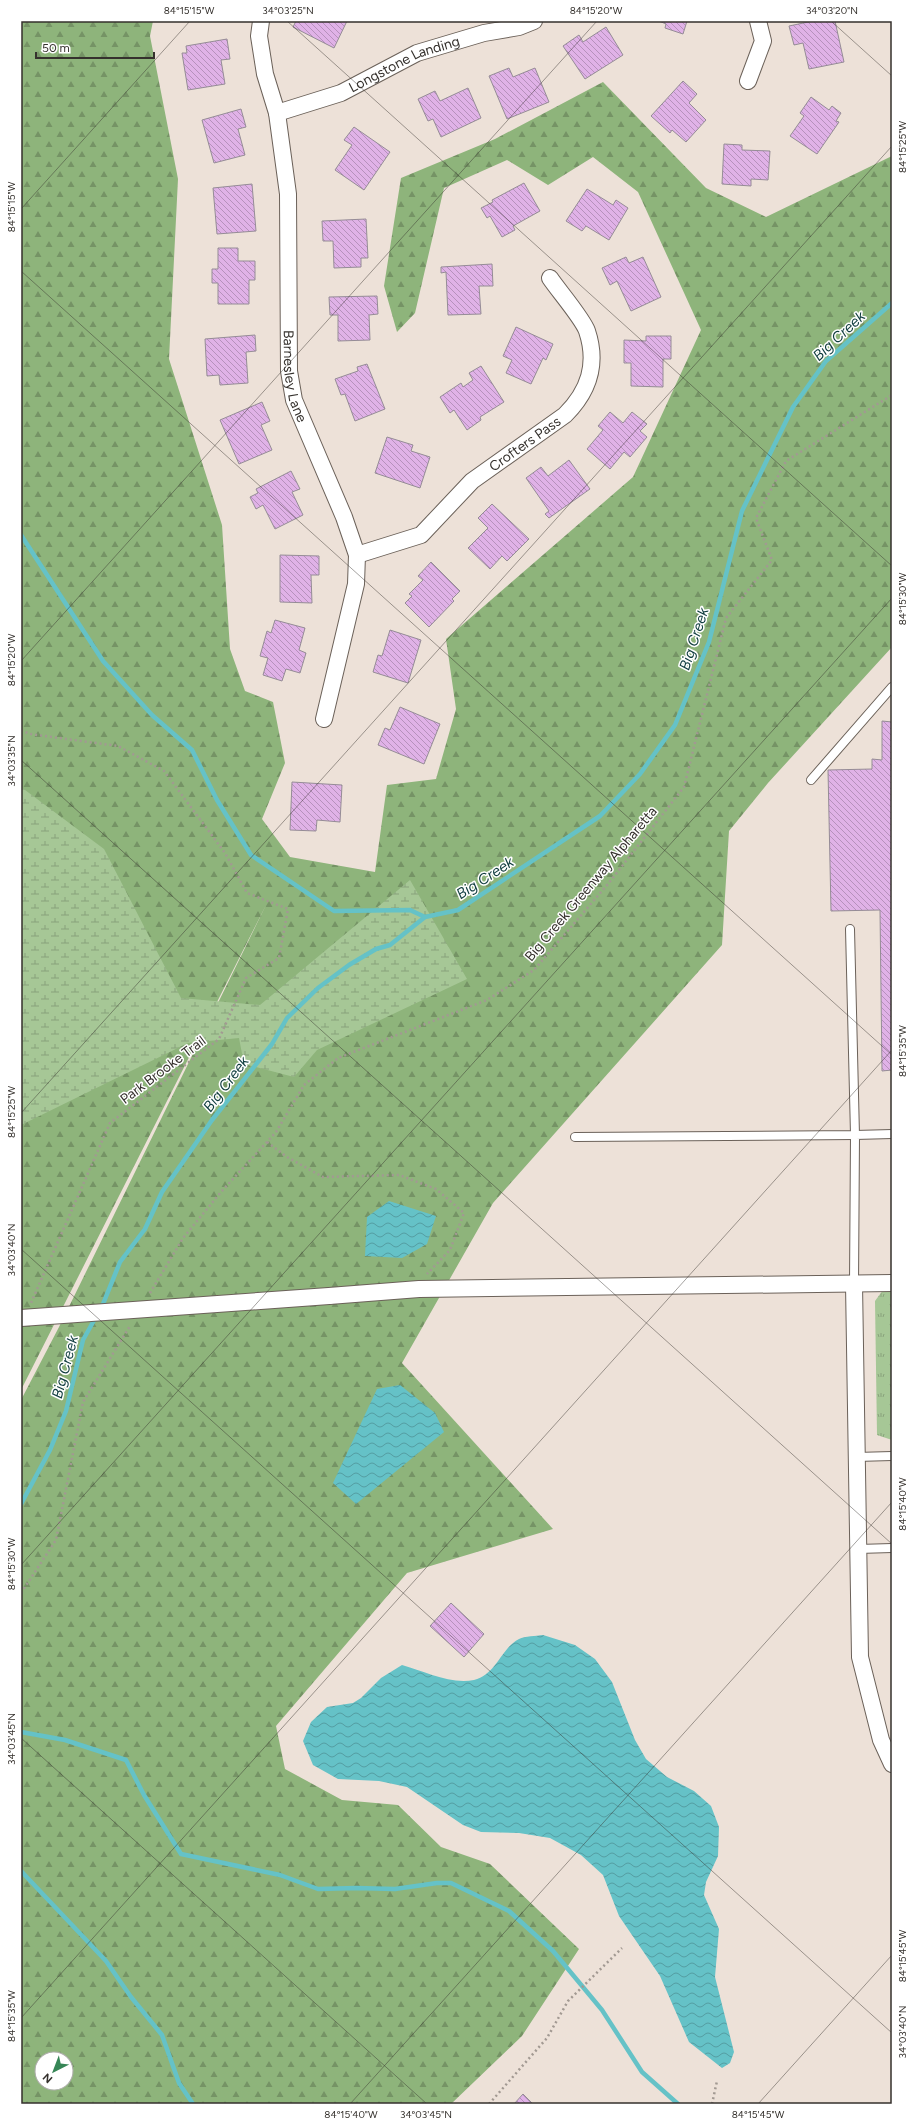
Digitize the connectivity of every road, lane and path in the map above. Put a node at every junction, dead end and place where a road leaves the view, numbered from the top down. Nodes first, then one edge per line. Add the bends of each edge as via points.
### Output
1 (261, 21) edge
2 (534, 21) edge
3 (758, 21) edge
4 (748, 81) dead end
5 (277, 114) junction
6 (550, 278) dead end
7 (892, 394) edge
8 (357, 555) junction
9 (892, 687) edge
10 (324, 719) dead end
11 (21, 730) edge
12 (811, 780) dead end
13 (850, 929) dead end
14 (855, 1134) junction
15 (892, 1134) edge
16 (575, 1137) dead end
17 (267, 1142) junction
18 (892, 1283) edge
19 (854, 1284) junction
20 (419, 1289) junction
21 (145, 1300) dead end
22 (26, 1312) edge
23 (133, 1320) dead end
24 (892, 1456) edge
25 (856, 1457) junction
26 (892, 1548) edge
27 (858, 1549) junction
28 (21, 1593) edge
29 (892, 1764) edge
30 (622, 1948) dead end
31 (717, 2081) dead end
32 (489, 2104) edge
33 (712, 2104) edge

1 - 5 street, Barnesley Lane via 259,36
2 - 5 street, Longstone Landing via 519,27 484,32 417,54 341,92
3 - 4 street via 763,41
5 - 8 street, Barnesley Lane via 288,194 289,371 294,400 344,517
6 - 8 street, Crofters Pass via 586,330 591,349 590,375 586,389 577,403 565,415 472,481 422,535
7 - 17 path, Big Creek Greenway Alpharetta via 786,461 756,518 772,560 726,618 684,787 608,884 534,970 486,1000 338,1058 304,1085 276,1132
8 - 10 street, Barnesley Lane via 356,584
9 - 12 lane
11 - 22 path, Park Brooke Trail via 30,734 118,746 164,771 225,852 247,893 288,909 279,958 246,978 219,1040 110,1123
13 - 14 lane
14 - 15 lane
14 - 16 lane
14 - 19 lane
17 - 20 path via 287,1157 323,1177 399,1175 436,1189 464,1213 450,1250 422,1279
17 - 21 path, Big Creek Greenway Alpharetta via 183,1238
18 - 19 street
19 - 20 street
19 - 25 street
20 - 22 street, bridge
23 - 28 path via 83,1402 56,1540
24 - 25 lane
25 - 27 street
26 - 27 lane
27 - 29 street via 860,1657 880,1740
30 - 32 path via 568,2001 547,2038
31 - 33 path

